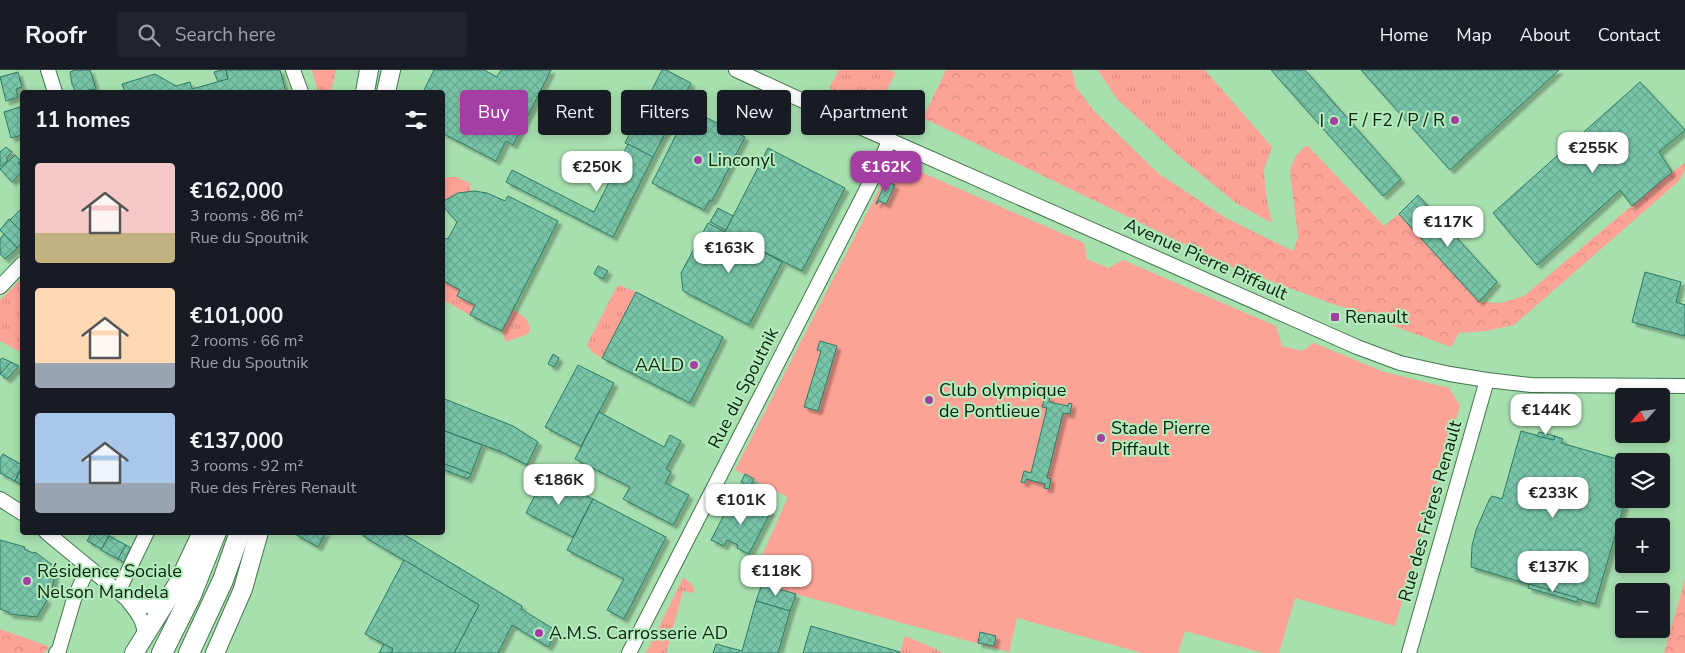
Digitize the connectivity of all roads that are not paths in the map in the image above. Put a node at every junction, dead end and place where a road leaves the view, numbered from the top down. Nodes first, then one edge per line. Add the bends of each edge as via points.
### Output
1 (48, 70) edge
2 (293, 70) edge
3 (369, 70) edge
4 (391, 70) edge
5 (736, 70) edge
6 (54, 90) edge
7 (299, 90) edge
8 (364, 90) edge
9 (386, 90) edge
10 (890, 139) junction
11 (20, 266) edge
12 (0, 287) edge
13 (1487, 380) junction
14 (1685, 386) edge
15 (0, 499) edge
16 (20, 512) edge
17 (50, 535) edge
18 (146, 535) edge
19 (210, 535) edge
20 (211, 535) edge
21 (239, 535) edge
22 (259, 535) edge
23 (88, 568) junction
24 (122, 596) junction
25 (168, 598) junction
26 (144, 636) junction
27 (56, 653) edge
28 (134, 653) edge
29 (162, 653) edge
30 (189, 653) edge
31 (215, 653) edge
32 (629, 653) edge
33 (1409, 653) edge

1 - 6 street
2 - 7 street
3 - 8 main road
4 - 9 main road
5 - 10 street, Avenue Pierre Piffault
10 - 13 street, Avenue Pierre Piffault via 1357,347 1400,363
10 - 32 street, Rue du Spoutnik
11 - 12 street
13 - 14 street, Avenue Pierre Piffault via 1531,385
13 - 33 street, Rue des Frères Renault
15 - 16 street
17 - 23 street
18 - 24 street
19 - 25 main road
20 - 29 highway via 191,595
21 - 30 highway
22 - 31 main road via 243,589
23 - 24 street
23 - 27 street
24 - 25 street via 141,606 152,607
24 - 26 street via 142,621
25 - 26 main road
26 - 28 main road

